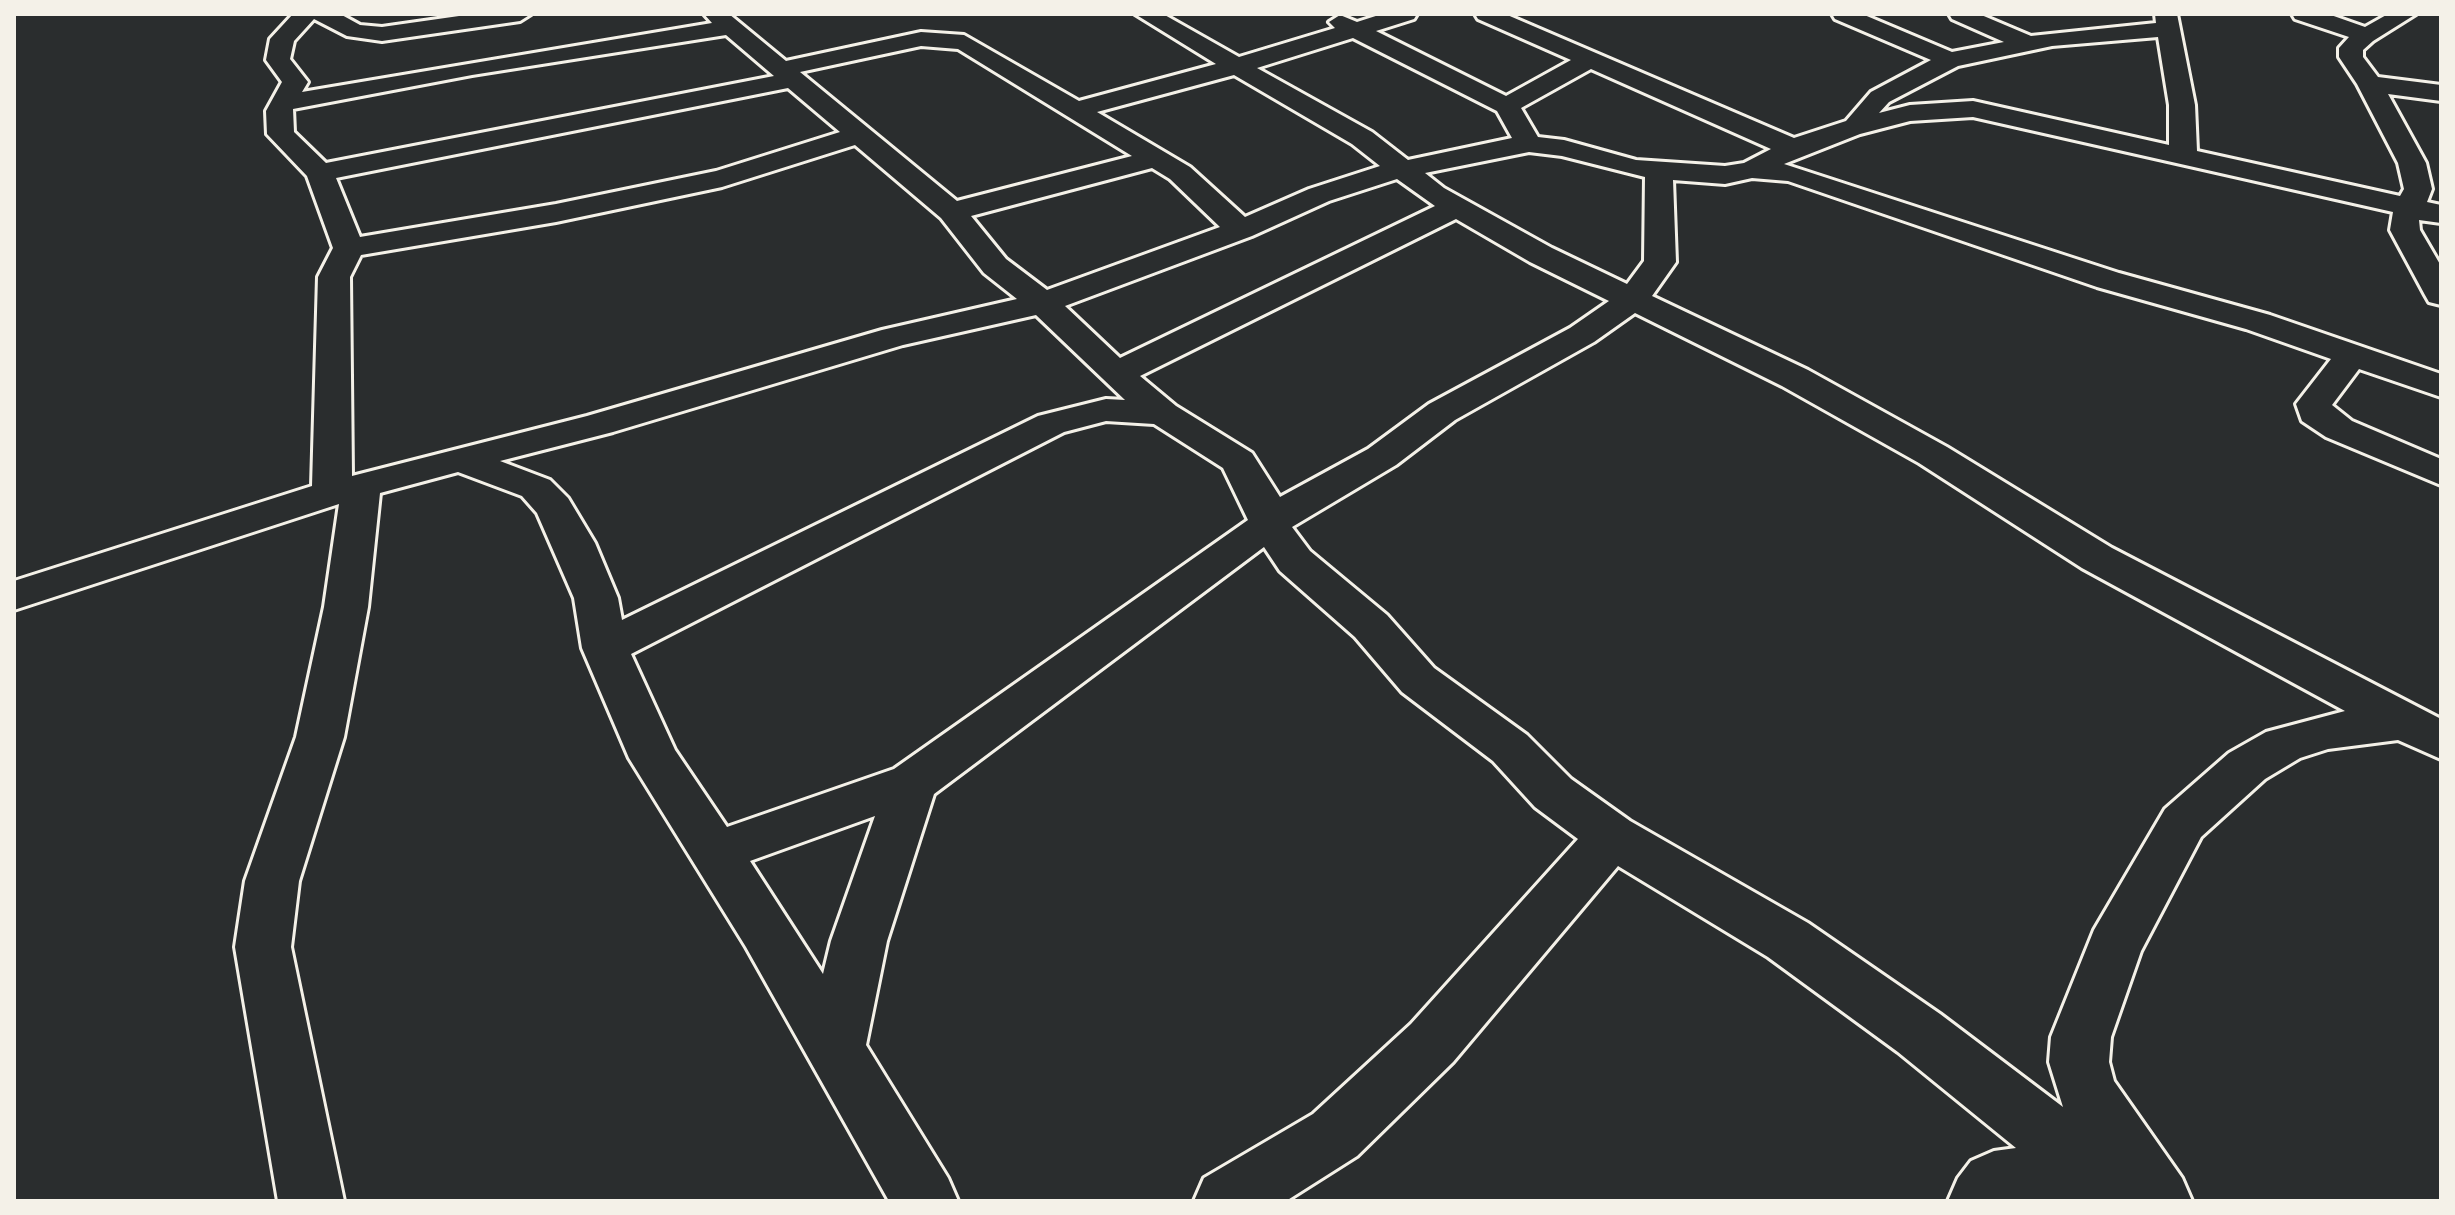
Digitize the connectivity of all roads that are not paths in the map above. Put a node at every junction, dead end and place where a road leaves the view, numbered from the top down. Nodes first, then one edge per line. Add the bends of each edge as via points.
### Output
1 (306, 14) edge
2 (322, 14) edge
3 (520, 14) edge
4 (1146, 14) edge
5 (1324, 14) edge
6 (1406, 14) edge
7 (1486, 14) edge
8 (1843, 14) edge
9 (1960, 14) edge
10 (2077, 14) edge
11 (2303, 14) edge
12 (2405, 14) edge
13 (724, 20) edge
14 (2168, 22) edge
15 (452, 26) junction
16 (1354, 30) junction
17 (2123, 32) junction
18 (2365, 36) junction
19 (2032, 45) junction
20 (1588, 60) junction
21 (1943, 63) junction
22 (1237, 66) junction
23 (472, 68) junction
24 (788, 74) junction
25 (2370, 84) junction
26 (2441, 93) edge
27 (284, 103) junction
28 (1507, 106) junction
29 (1077, 109) junction
30 (1973, 109) junction
31 (1851, 128) junction
32 (862, 134) junction
33 (1529, 144) junction
34 (2183, 155) junction
35 (1156, 158) junction
36 (1778, 162) junction
37 (1404, 169) junction
38 (1659, 172) junction
39 (320, 173) junction
40 (1459, 206) junction
41 (2426, 211) edge
42 (952, 212) junction
43 (1241, 230) junction
44 (349, 248) junction
45 (2441, 295) edge
46 (1632, 300) junction
47 (1043, 303) junction
48 (2352, 355) junction
49 (1108, 366) junction
50 (2441, 386) edge
51 (1163, 414) junction
52 (1051, 424) junction
53 (460, 460) junction
54 (2441, 473) edge
55 (347, 490) junction
56 (1270, 525) junction
57 (14, 596) edge
58 (605, 648) junction
59 (2421, 731) edge
60 (912, 783) junction
61 (1612, 836) junction
62 (716, 852) junction
63 (836, 1046) junction
64 (2133, 1195) edge
65 (311, 1201) edge
66 (925, 1201) edge
67 (1227, 1201) edge
68 (1981, 1201) edge

1 - 27 street via 282,39 278,60 295,82
2 - 15 street via 366,34
3 - 15 street
4 - 22 street
5 - 16 street
6 - 16 street
7 - 20 street
8 - 21 street
9 - 19 street
10 - 17 street
11 - 18 street
12 - 18 street
13 - 23 street
13 - 24 street
14 - 17 street
14 - 34 street via 2182,105
15 - 23 street
16 - 22 street
16 - 28 street
17 - 19 street
18 - 25 street via 2351,48 2351,57
19 - 21 street
20 - 28 street
20 - 36 street
21 - 30 street via 1949,89
21 - 31 street via 1880,97
22 - 29 street
22 - 37 street via 1362,138
23 - 27 street
24 - 29 street via 921,39 946,39 998,60
24 - 32 street
24 - 39 street
25 - 26 street
25 - 41 street via 2412,163
27 - 39 street via 279,111 281,134
28 - 33 street
29 - 35 street
30 - 31 street via 1910,113
30 - 34 street
31 - 36 street
32 - 42 street
32 - 44 street via 722,178
33 - 37 street
33 - 38 street
34 - 41 street
35 - 42 street
35 - 43 street via 1201,188
36 - 38 street via 1725,175
36 - 48 street via 2108,280
37 - 40 street
37 - 43 street via 1319,195
38 - 46 street via 1660,262
39 - 44 street
40 - 46 street
40 - 49 street
41 - 45 street via 2404,220 2405,230
42 - 47 street via 995,266
43 - 47 street
44 - 55 street via 334,277
46 - 56 street via 1582,335 1442,412 1382,457 1295,505
46 - 59 street via 1795,378 1933,455 2097,558
47 - 49 street
47 - 53 street via 894,337
48 - 50 street
48 - 54 street via 2314,404 2315,413 2339,429
49 - 51 street
49 - 52 street
51 - 52 street via 1106,410
51 - 56 street via 1238,461
52 - 58 street
53 - 55 street
53 - 58 street via 526,483 554,507 596,598
55 - 57 street
55 - 65 street via 346,607 320,737 272,881 263,947
56 - 60 street
56 - 61 street via 1295,561 1371,626 1418,680 1510,748 1553,793
58 - 62 street via 654,758
59 - 64 street via 2326,731 2283,745 2247,766 2183,823 2114,947 2081,1037 2079,1062 2087,1093
60 - 62 street
60 - 63 street via 859,941
61 - 64 street via 1788,940
61 - 67 street via 1432,1043 1367,1105 1335,1135
62 - 63 street
63 - 66 street
64 - 68 street via 2049,1175 1994,1183

